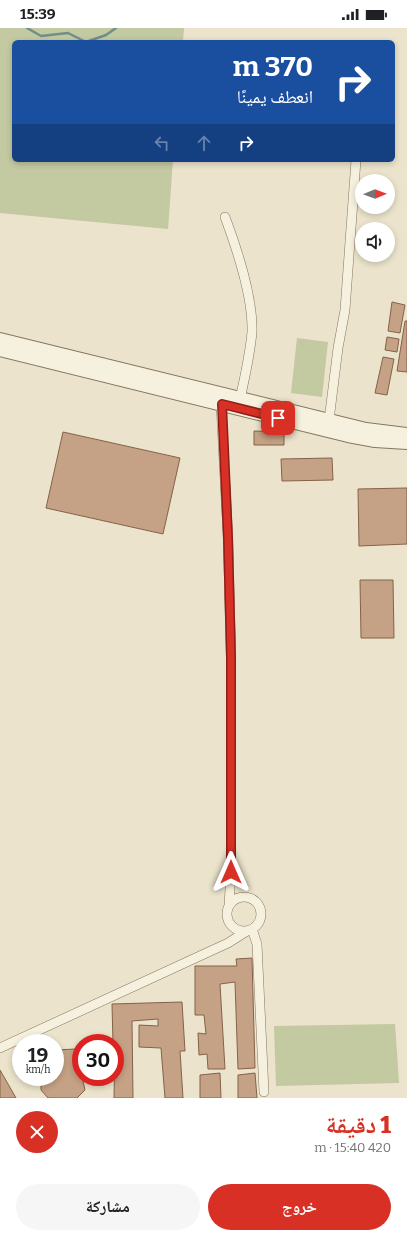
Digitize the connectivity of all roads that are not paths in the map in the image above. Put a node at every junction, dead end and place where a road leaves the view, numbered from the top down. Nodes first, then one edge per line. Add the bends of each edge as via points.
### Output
1 (356, 162) edge
2 (225, 217) dead end
3 (0, 339) edge
4 (0, 350) edge
5 (240, 398) junction
6 (222, 404) junction
7 (329, 420) junction
8 (407, 434) edge
9 (407, 443) edge
10 (231, 872) junction
11 (238, 898) junction
12 (229, 906) junction
13 (228, 922) junction
14 (250, 930) junction
15 (228, 943) junction
16 (0, 1048) edge
17 (264, 1092) dead end

1 - 7 street via 345,310
2 - 5 street via 241,264 252,318
3 - 5 street
4 - 6 street
5 - 7 street
6 - 9 street via 361,439
6 - 10 street via 231,657
7 - 8 street via 373,430
10 - 11 street
10 - 12 street
11 - 12 street
11 - 14 street via 248,898 257,904 260,910 260,921
12 - 13 street
13 - 14 street via 236,930
13 - 15 street
14 - 15 street
14 - 17 street via 257,944
15 - 16 street

